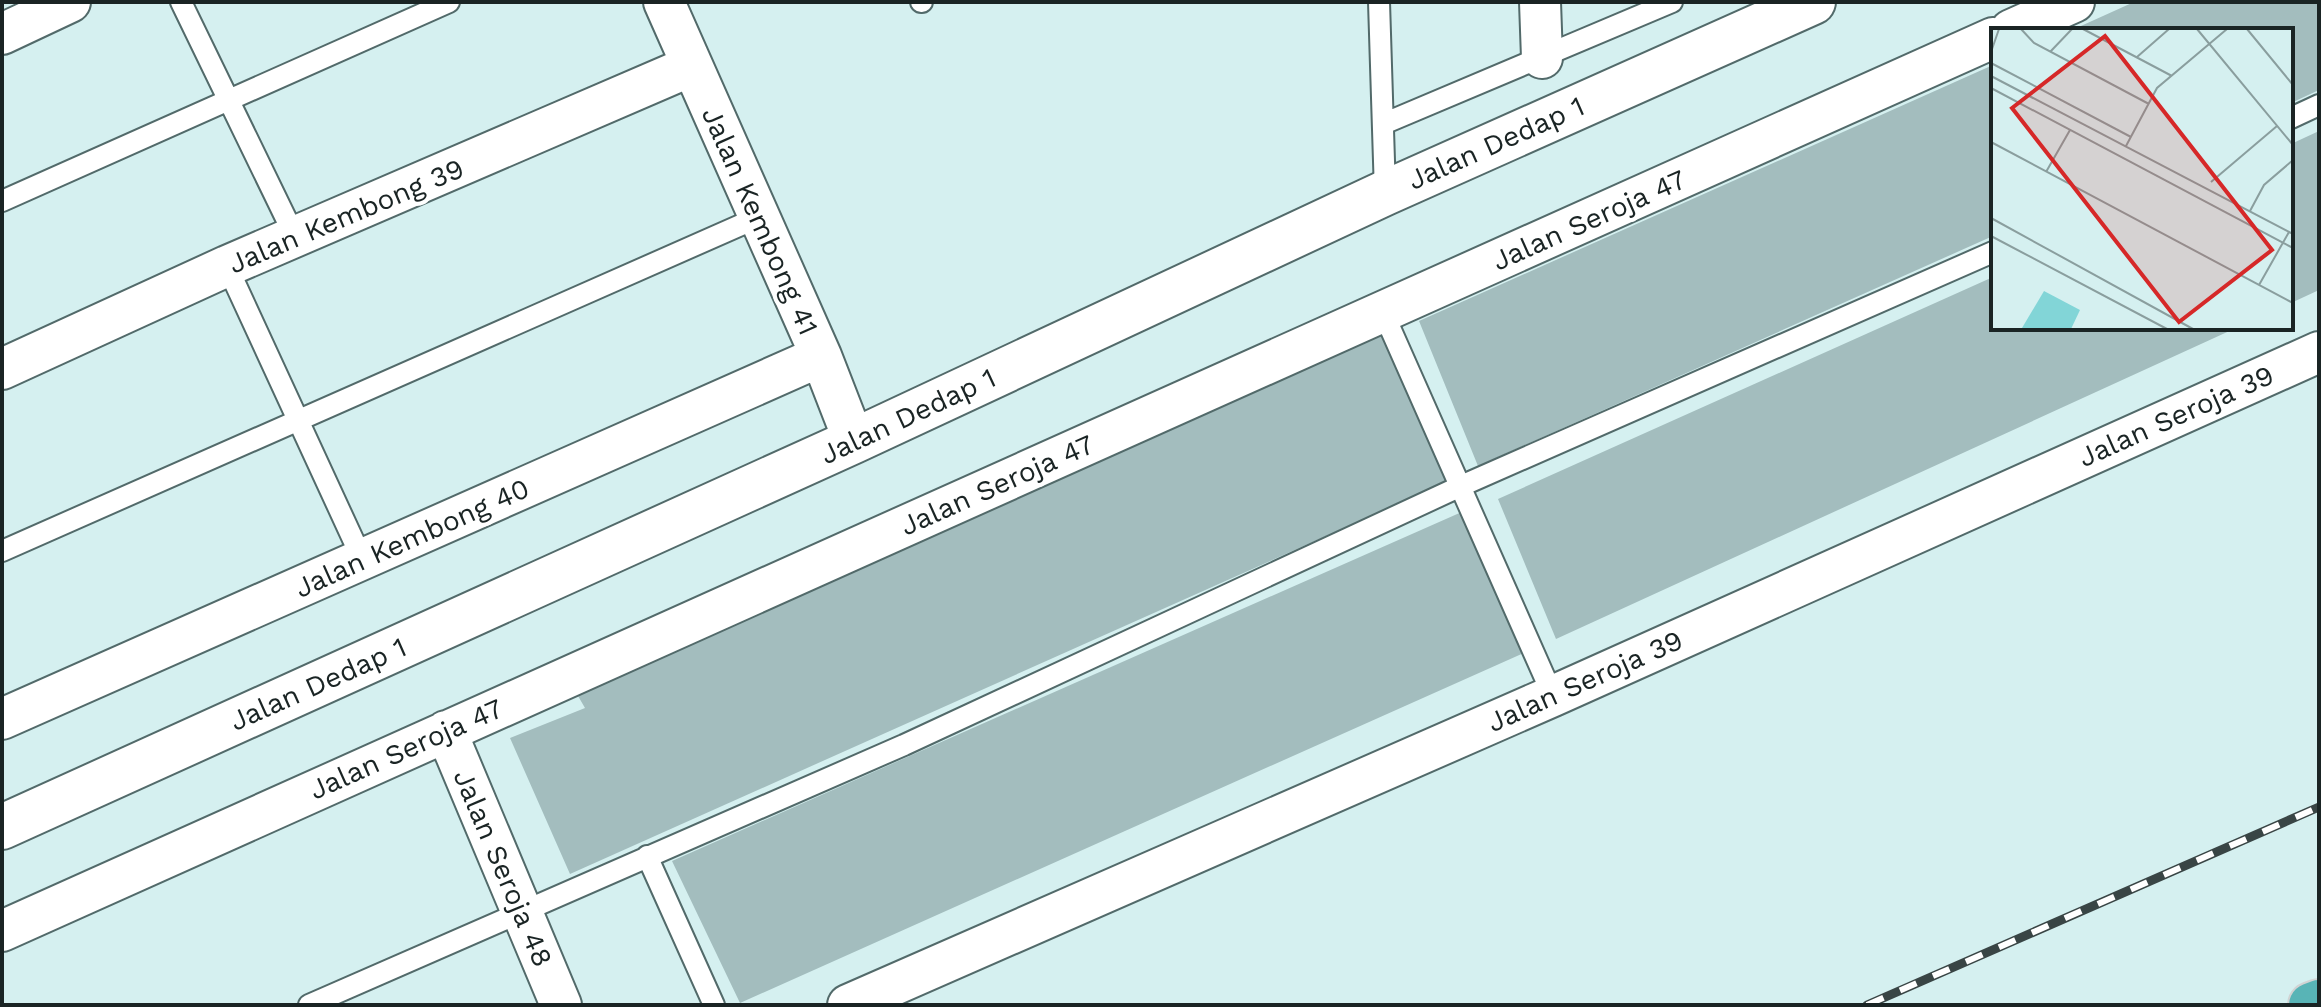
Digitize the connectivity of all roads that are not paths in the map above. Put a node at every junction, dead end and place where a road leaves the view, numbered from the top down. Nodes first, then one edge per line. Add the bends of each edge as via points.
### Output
1 (70, 2) edge
2 (181, 2) edge
3 (449, 2) edge
4 (664, 2) edge
5 (1379, 2) edge
6 (1540, 2) edge
7 (1672, 2) edge
8 (1813, 2) edge
9 (2074, 2) edge
10 (2016, 28) edge
11 (2, 34) edge
12 (1991, 39) edge
13 (1542, 58) junction
14 (691, 66) junction
15 (228, 99) junction
16 (2319, 105) edge
17 (2293, 117) edge
18 (1383, 124) junction
19 (1385, 193) junction
20 (2, 201) edge
21 (759, 217) junction
22 (296, 239) junction
23 (1991, 253) edge
24 (227, 266) junction
25 (1383, 312) junction
26 (2319, 352) edge
27 (821, 356) junction
28 (2, 369) edge
29 (297, 422) junction
30 (854, 441) junction
31 (1461, 486) junction
32 (2, 551) edge
33 (363, 561) junction
34 (1553, 696) junction
35 (2, 719) edge
36 (446, 731) junction
37 (2, 827) edge
38 (647, 856) junction
39 (521, 910) junction
40 (2, 931) edge
41 (2319, 1002) edge
42 (309, 1005) edge
43 (561, 1005) edge
44 (714, 1005) edge
45 (848, 1005) edge
46 (2311, 1005) edge

1 - 11 street
2 - 15 lane
3 - 15 lane
4 - 14 street, Jalan Kembong 41
5 - 18 lane
6 - 13 street
7 - 13 lane
8 - 19 main road, Jalan Dedap 1
9 - 10 street
12 - 25 street, Jalan Seroja 47
13 - 18 lane
14 - 21 street, Jalan Kembong 41
14 - 22 street, Jalan Kembong 39
15 - 20 lane
15 - 22 lane
16 - 17 lane
18 - 19 lane
19 - 30 main road, Jalan Dedap 1
21 - 27 street, Jalan Kembong 41
21 - 29 lane
22 - 24 street, Jalan Kembong 39
23 - 31 lane
24 - 28 street, Jalan Kembong 39
24 - 29 lane
25 - 31 lane
25 - 36 street, Jalan Seroja 47
26 - 34 street, Jalan Seroja 39
27 - 30 street, Jalan Kembong 41
27 - 33 street, Jalan Kembong 40
29 - 32 lane
29 - 33 lane
30 - 37 main road, Jalan Dedap 1
31 - 34 lane
31 - 38 lane via 904,745
33 - 35 street, Jalan Kembong 40
34 - 45 street, Jalan Seroja 39
36 - 39 street, Jalan Seroja 48
36 - 40 street, Jalan Seroja 47
38 - 39 lane
38 - 44 lane
39 - 42 lane
39 - 43 street, Jalan Seroja 48
41 - 46 highway

